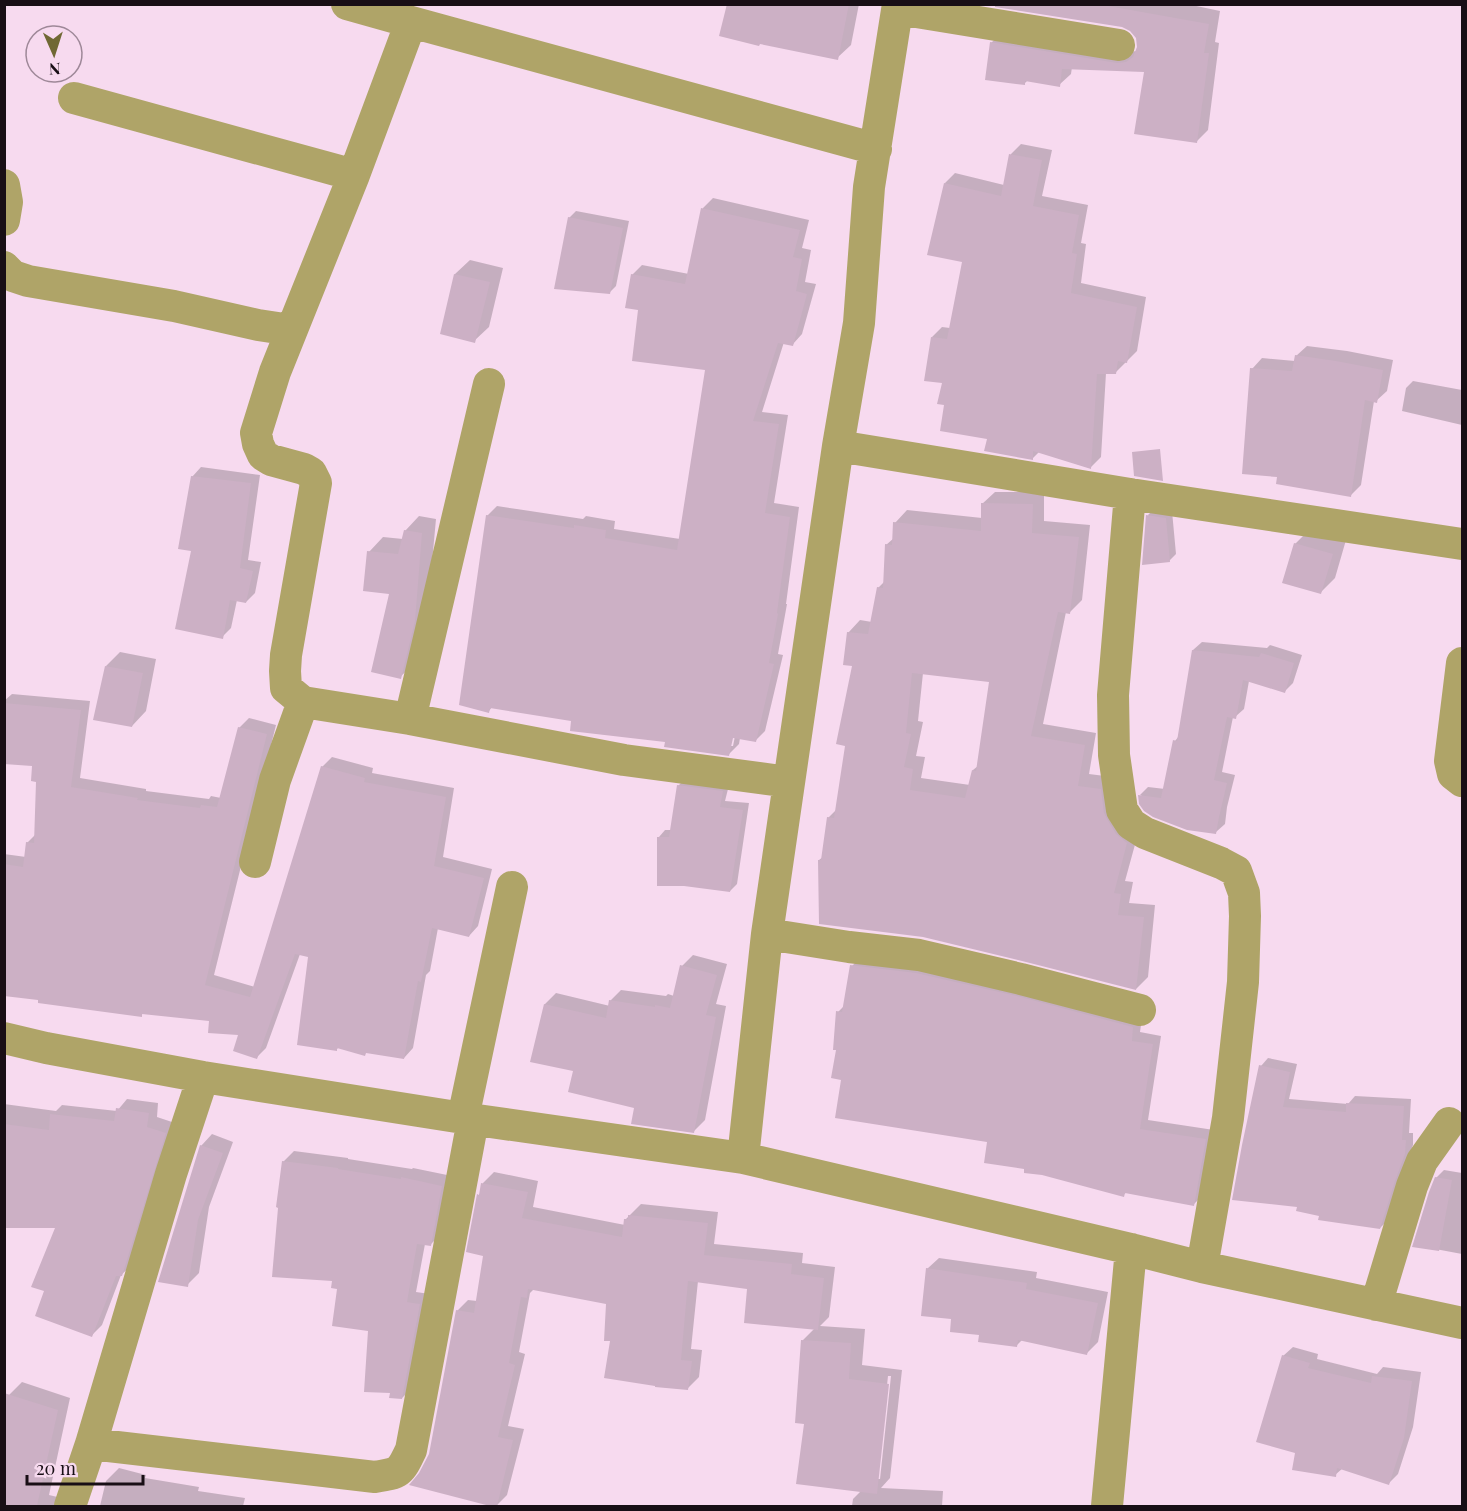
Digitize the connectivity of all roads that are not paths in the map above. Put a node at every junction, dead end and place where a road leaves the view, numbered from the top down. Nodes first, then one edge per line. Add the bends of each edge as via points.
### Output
1 (347, 4) edge
2 (898, 7) edge
3 (411, 21) junction
4 (1119, 45) dead end
5 (74, 98) dead end
6 (876, 149) junction
7 (354, 175) junction
8 (4, 185) edge
9 (4, 220) edge
10 (4, 267) edge
11 (291, 330) junction
12 (489, 384) dead end
13 (838, 446) junction
14 (1130, 494) junction
15 (1462, 544) edge
16 (1462, 663) edge
17 (303, 702) junction
18 (410, 719) junction
19 (1462, 781) edge
20 (789, 782) junction
21 (255, 862) dead end
22 (512, 887) dead end
23 (768, 934) junction
24 (1140, 1010) dead end
25 (4, 1038) edge
26 (203, 1077) junction
27 (468, 1119) junction
28 (1449, 1124) dead end
29 (743, 1158) junction
30 (1131, 1249) junction
31 (1202, 1267) junction
32 (1376, 1305) junction
33 (1462, 1323) edge
34 (91, 1444) junction
35 (70, 1506) edge
36 (1107, 1506) edge

1 - 3 street
2 - 4 street
2 - 6 street
3 - 6 street
3 - 7 street
5 - 7 street
6 - 13 street via 869,187 859,323
7 - 11 street
8 - 9 street
10 - 11 street via 13,276 28,281
11 - 17 street via 256,433 263,455 304,469 316,483 285,672 286,688
12 - 18 street
13 - 14 street
13 - 20 street
14 - 15 street
14 - 31 street via 1113,694 1114,754 1122,810 1131,824 1145,833 1236,872 1244,893 1243,982 1231,1096
16 - 19 street via 1450,761 1453,774
17 - 18 street
17 - 21 street via 275,780
18 - 20 street via 624,760
20 - 23 street
22 - 27 street
23 - 24 street via 919,955
23 - 29 street
25 - 26 street
26 - 27 street
26 - 34 street
27 - 29 street
27 - 34 street via 411,1450 402,1468 375,1477
28 - 32 street via 1422,1161
29 - 30 street
30 - 31 street
30 - 36 street
31 - 32 street
32 - 33 street
34 - 35 street

